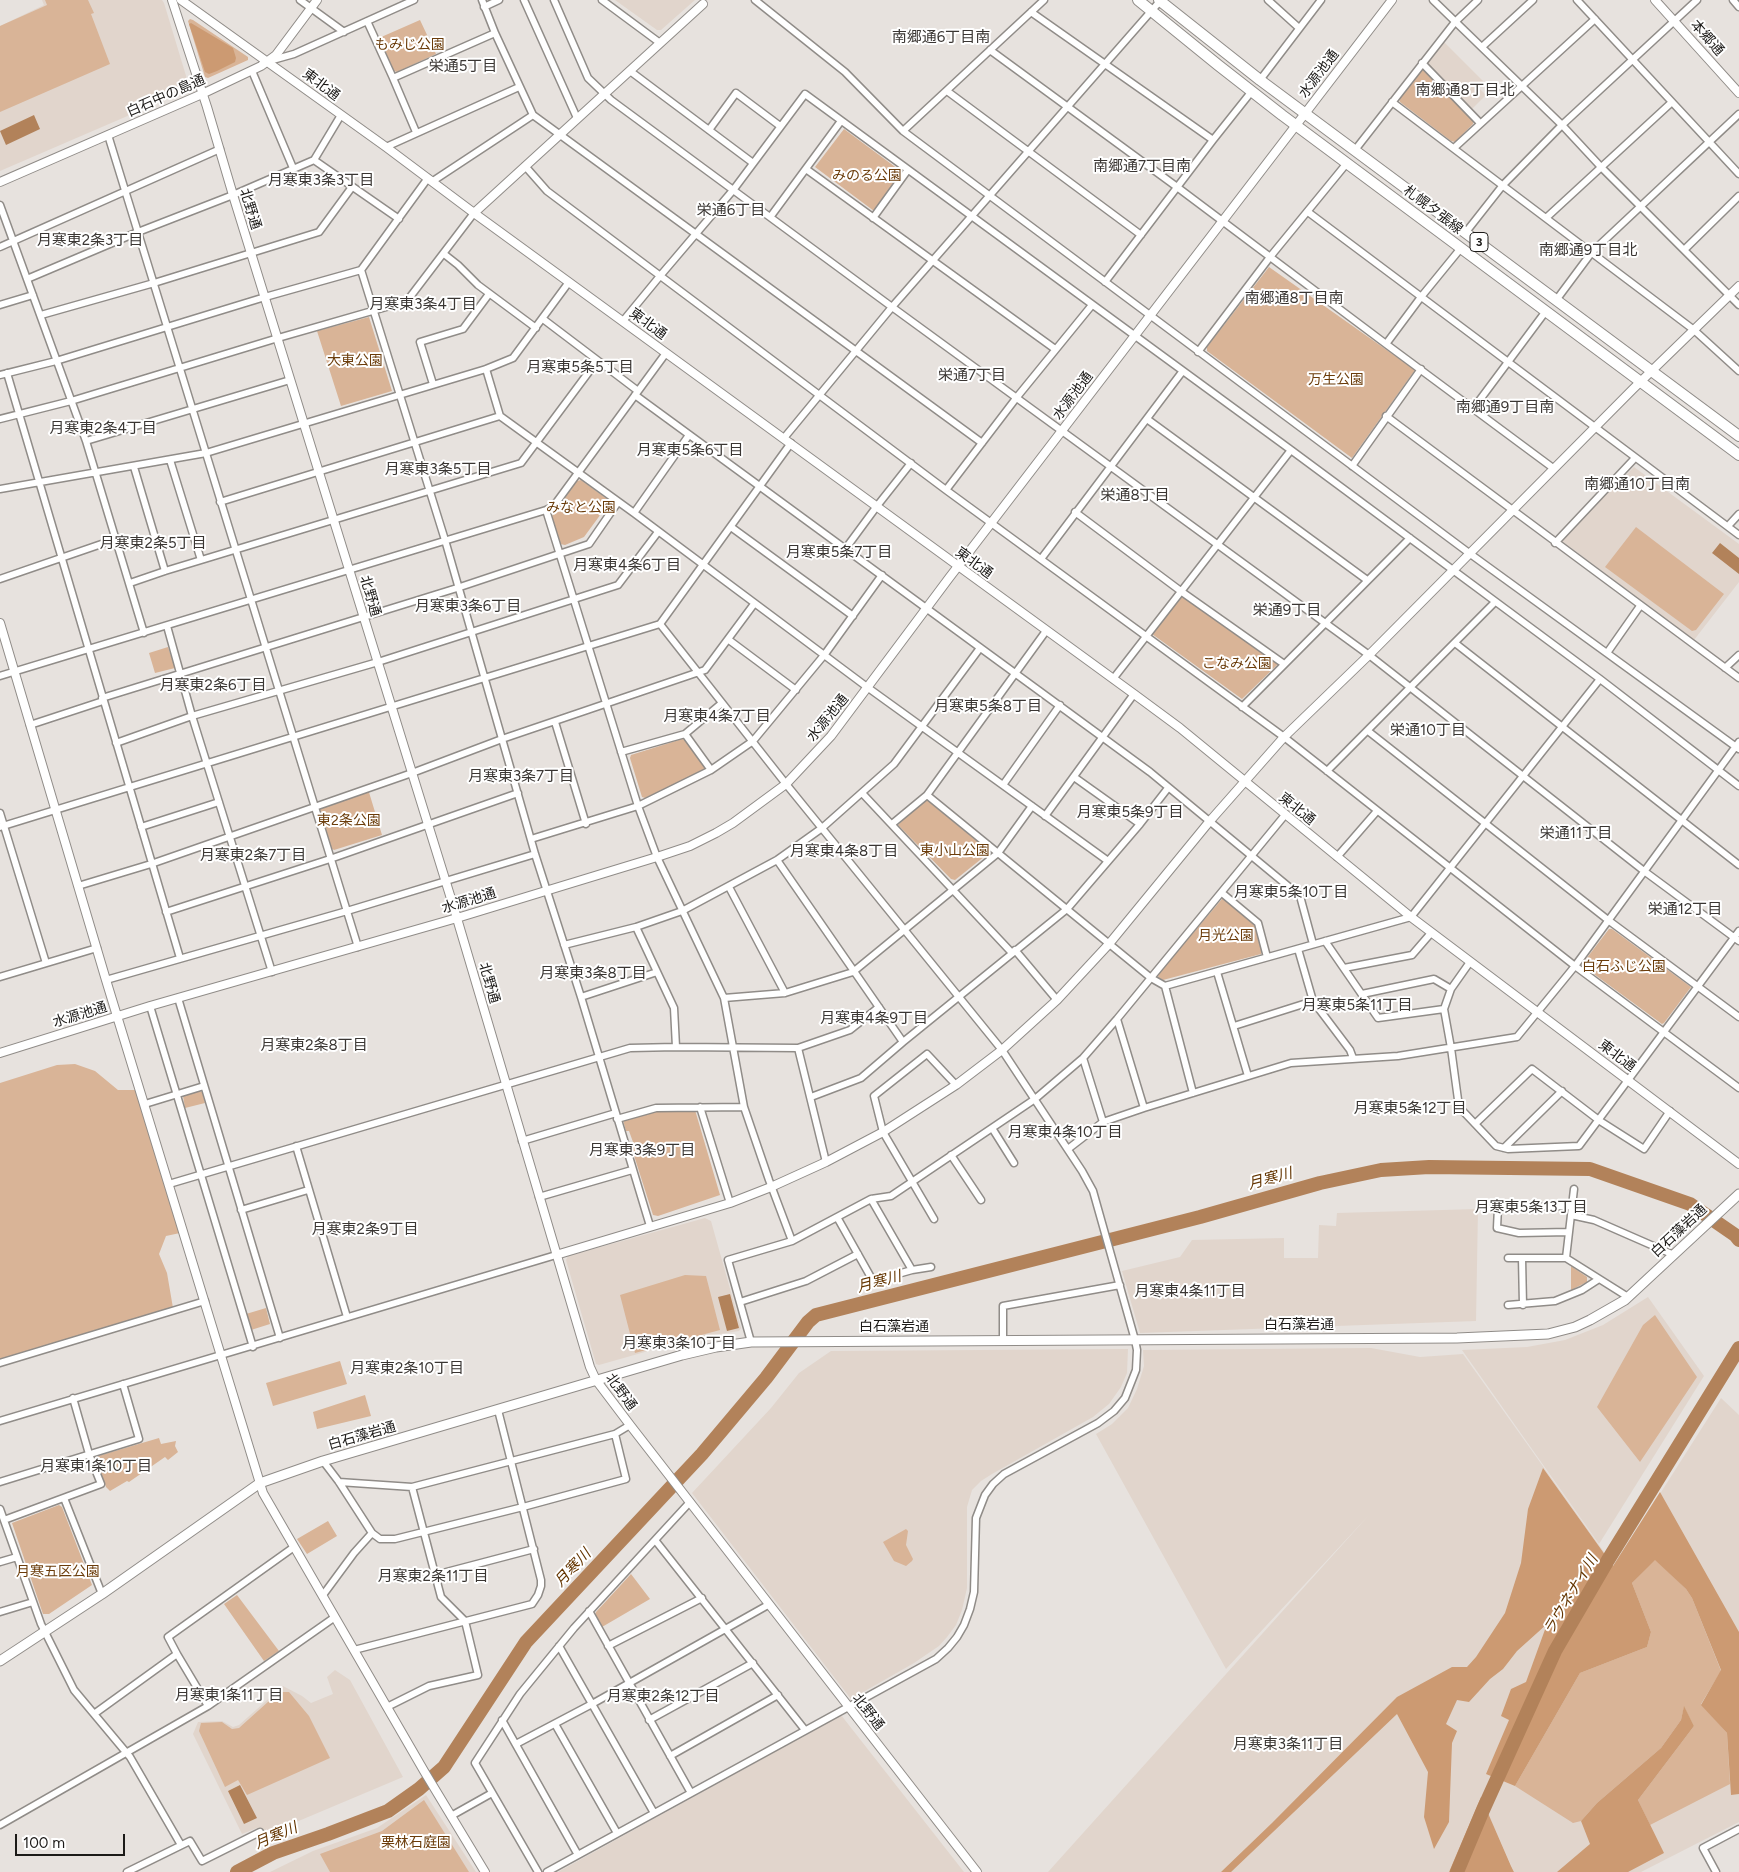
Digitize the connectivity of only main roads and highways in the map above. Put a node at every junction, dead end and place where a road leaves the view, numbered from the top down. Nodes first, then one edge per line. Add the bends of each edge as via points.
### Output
1 (1138, 0) edge
2 (1160, 0) edge
3 (1739, 436) edge
4 (1739, 455) edge
5 (1739, 1194) edge
6 (1, 1657) edge

1 - 4 main road, 札幌夕張線 / 3 via 1252,92
2 - 3 main road, 札幌夕張線 / 3 via 1260,80
5 - 6 main road, 白石藻岩通 via 1611,1310 1575,1327 1548,1334 1457,1338 751,1342 682,1355 323,1461 260,1483 46,1633

